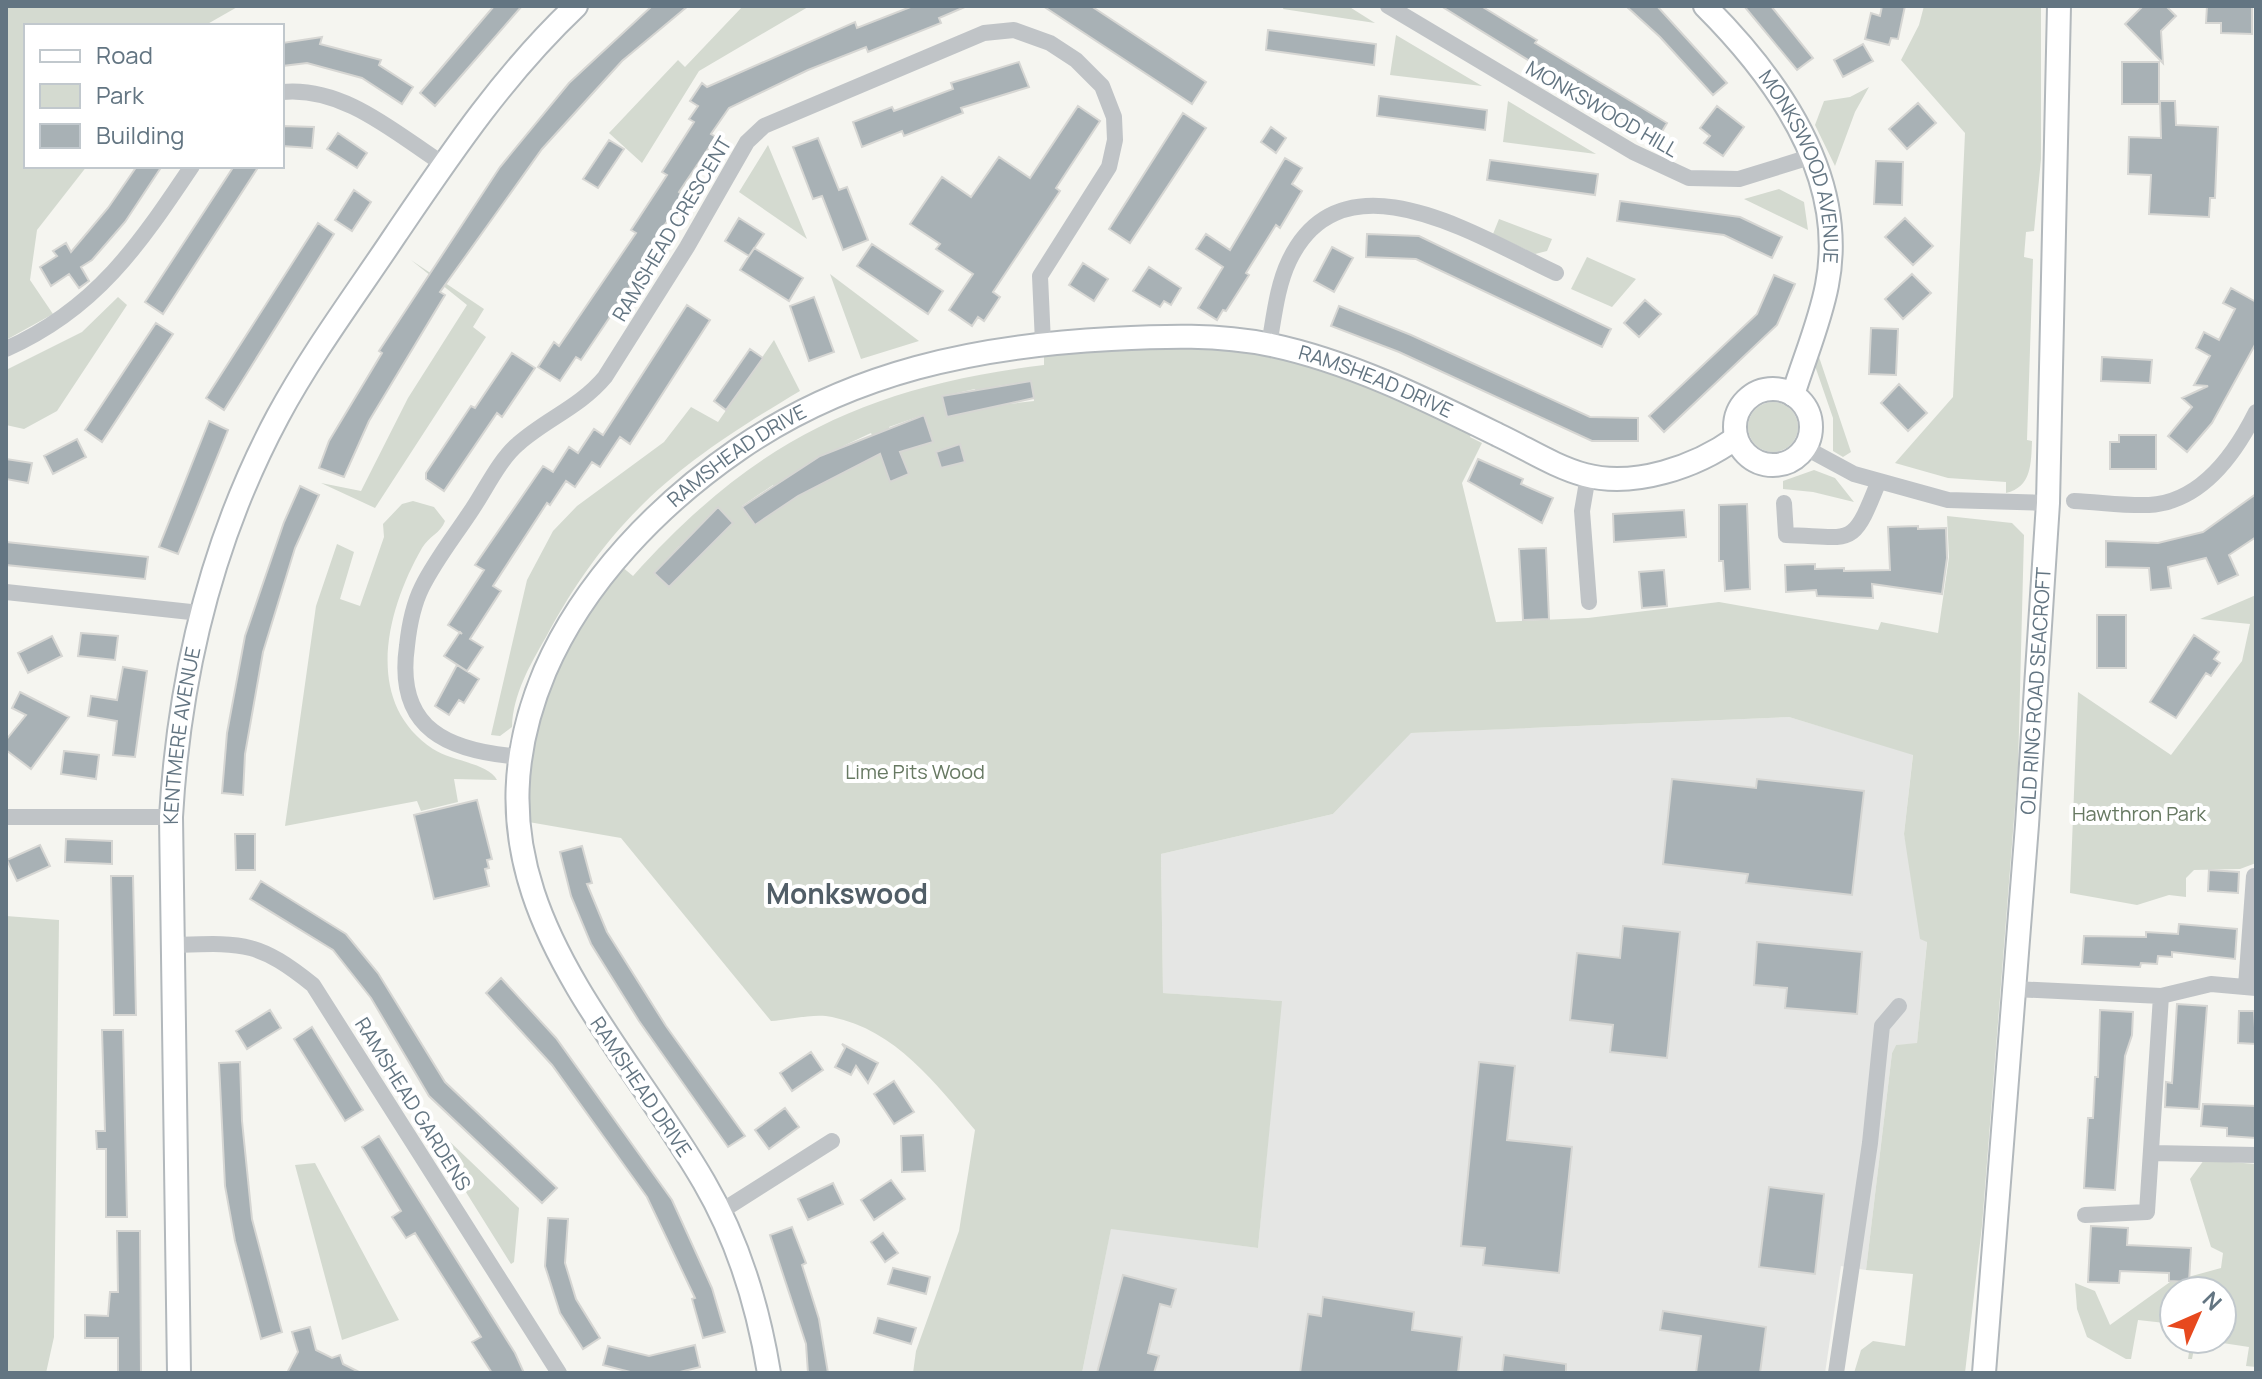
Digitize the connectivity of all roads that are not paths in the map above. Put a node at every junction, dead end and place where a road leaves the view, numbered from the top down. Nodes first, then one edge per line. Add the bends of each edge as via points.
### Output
1 (576, 6) edge
2 (1388, 6) edge
3 (1705, 6) edge
4 (2059, 6) edge
5 (284, 92) edge
6 (1813, 156) junction
7 (443, 164) junction
8 (191, 168) edge
9 (1556, 273) dead end
10 (1043, 343) junction
11 (1269, 345) junction
12 (6, 349) edge
13 (1793, 395) junction
14 (2256, 412) edge
15 (1736, 438) junction
16 (1804, 447) junction
17 (1588, 476) junction
18 (1878, 483) junction
19 (2074, 501) dead end
20 (1784, 503) dead end
21 (2048, 503) junction
22 (6, 592) edge
23 (1589, 602) dead end
24 (200, 613) junction
25 (523, 757) junction
26 (6, 817) edge
27 (171, 817) junction
28 (2255, 874) edge
29 (172, 945) junction
30 (2251, 987) edge
31 (2014, 989) junction
32 (2161, 996) junction
33 (1899, 1006) dead end
34 (832, 1141) dead end
35 (2152, 1153) junction
36 (2256, 1155) edge
37 (720, 1212) junction
38 (2085, 1215) dead end
39 (179, 1373) edge
40 (559, 1373) edge
41 (769, 1373) edge
42 (1836, 1373) edge
43 (1984, 1373) edge

1 - 7 street via 513,71
2 - 6 street, MONKSWOOD HILL via 1633,152 1689,178 1739,179
3 - 6 street, MONKSWOOD AVENUE via 1767,77
4 - 21 street, OLD RING ROAD SEACROFT
5 - 7 street via 312,92 351,104
6 - 13 street, MONKSWOOD AVENUE via 1828,207 1830,260
7 - 24 street, KENTMERE AVENUE via 279,414 239,499
8 - 12 street via 137,248 105,284 50,326
9 - 11 street via 1414,210 1381,204 1352,208 1314,228 1295,249 1283,276
10 - 11 street, RAMSHEAD DRIVE via 1171,336
10 - 25 street, RAMSHEAD DRIVE via 958,355 841,391 782,421 717,464 647,526 586,599 555,650 533,702
10 - 25 street, RAMSHEAD CRESCENT via 1040,276 1109,167 1115,140 1114,117 1102,86 1076,60 1014,30 984,33 764,126 747,142 605,377 580,403 516,445 421,589 404,669 404,689 412,707 452,744
11 - 17 street, RAMSHEAD DRIVE via 1400,388
13 - 15 street via 1768,389 1748,398 1736,416
13 - 16 street via 1809,415 1810,435
14 - 19 street via 2214,476 2186,493 2151,505
15 - 16 street via 1749,457 1769,465 1791,461
15 - 17 street, RAMSHEAD DRIVE via 1702,459 1663,473
16 - 18 street
17 - 23 street via 1582,511
18 - 20 street via 1858,530 1845,537 1786,535
18 - 21 street via 1948,500
21 - 31 street, OLD RING ROAD SEACROFT
22 - 24 street
24 - 27 street, KENTMERE AVENUE via 175,751
25 - 37 street, RAMSHEAD DRIVE via 517,820 548,936
26 - 27 street
27 - 29 street, KENTMERE AVENUE
28 - 30 street
29 - 39 street, KENTMERE AVENUE
29 - 40 street, RAMSHEAD GARDENS via 245,946 275,955 313,985
30 - 32 street via 2211,984
31 - 32 street
31 - 43 street, OLD RING ROAD SEACROFT
32 - 35 street
33 - 42 street via 1882,1026
34 - 37 street
35 - 36 street
35 - 38 street via 2147,1212
37 - 41 street, RAMSHEAD DRIVE via 749,1280

